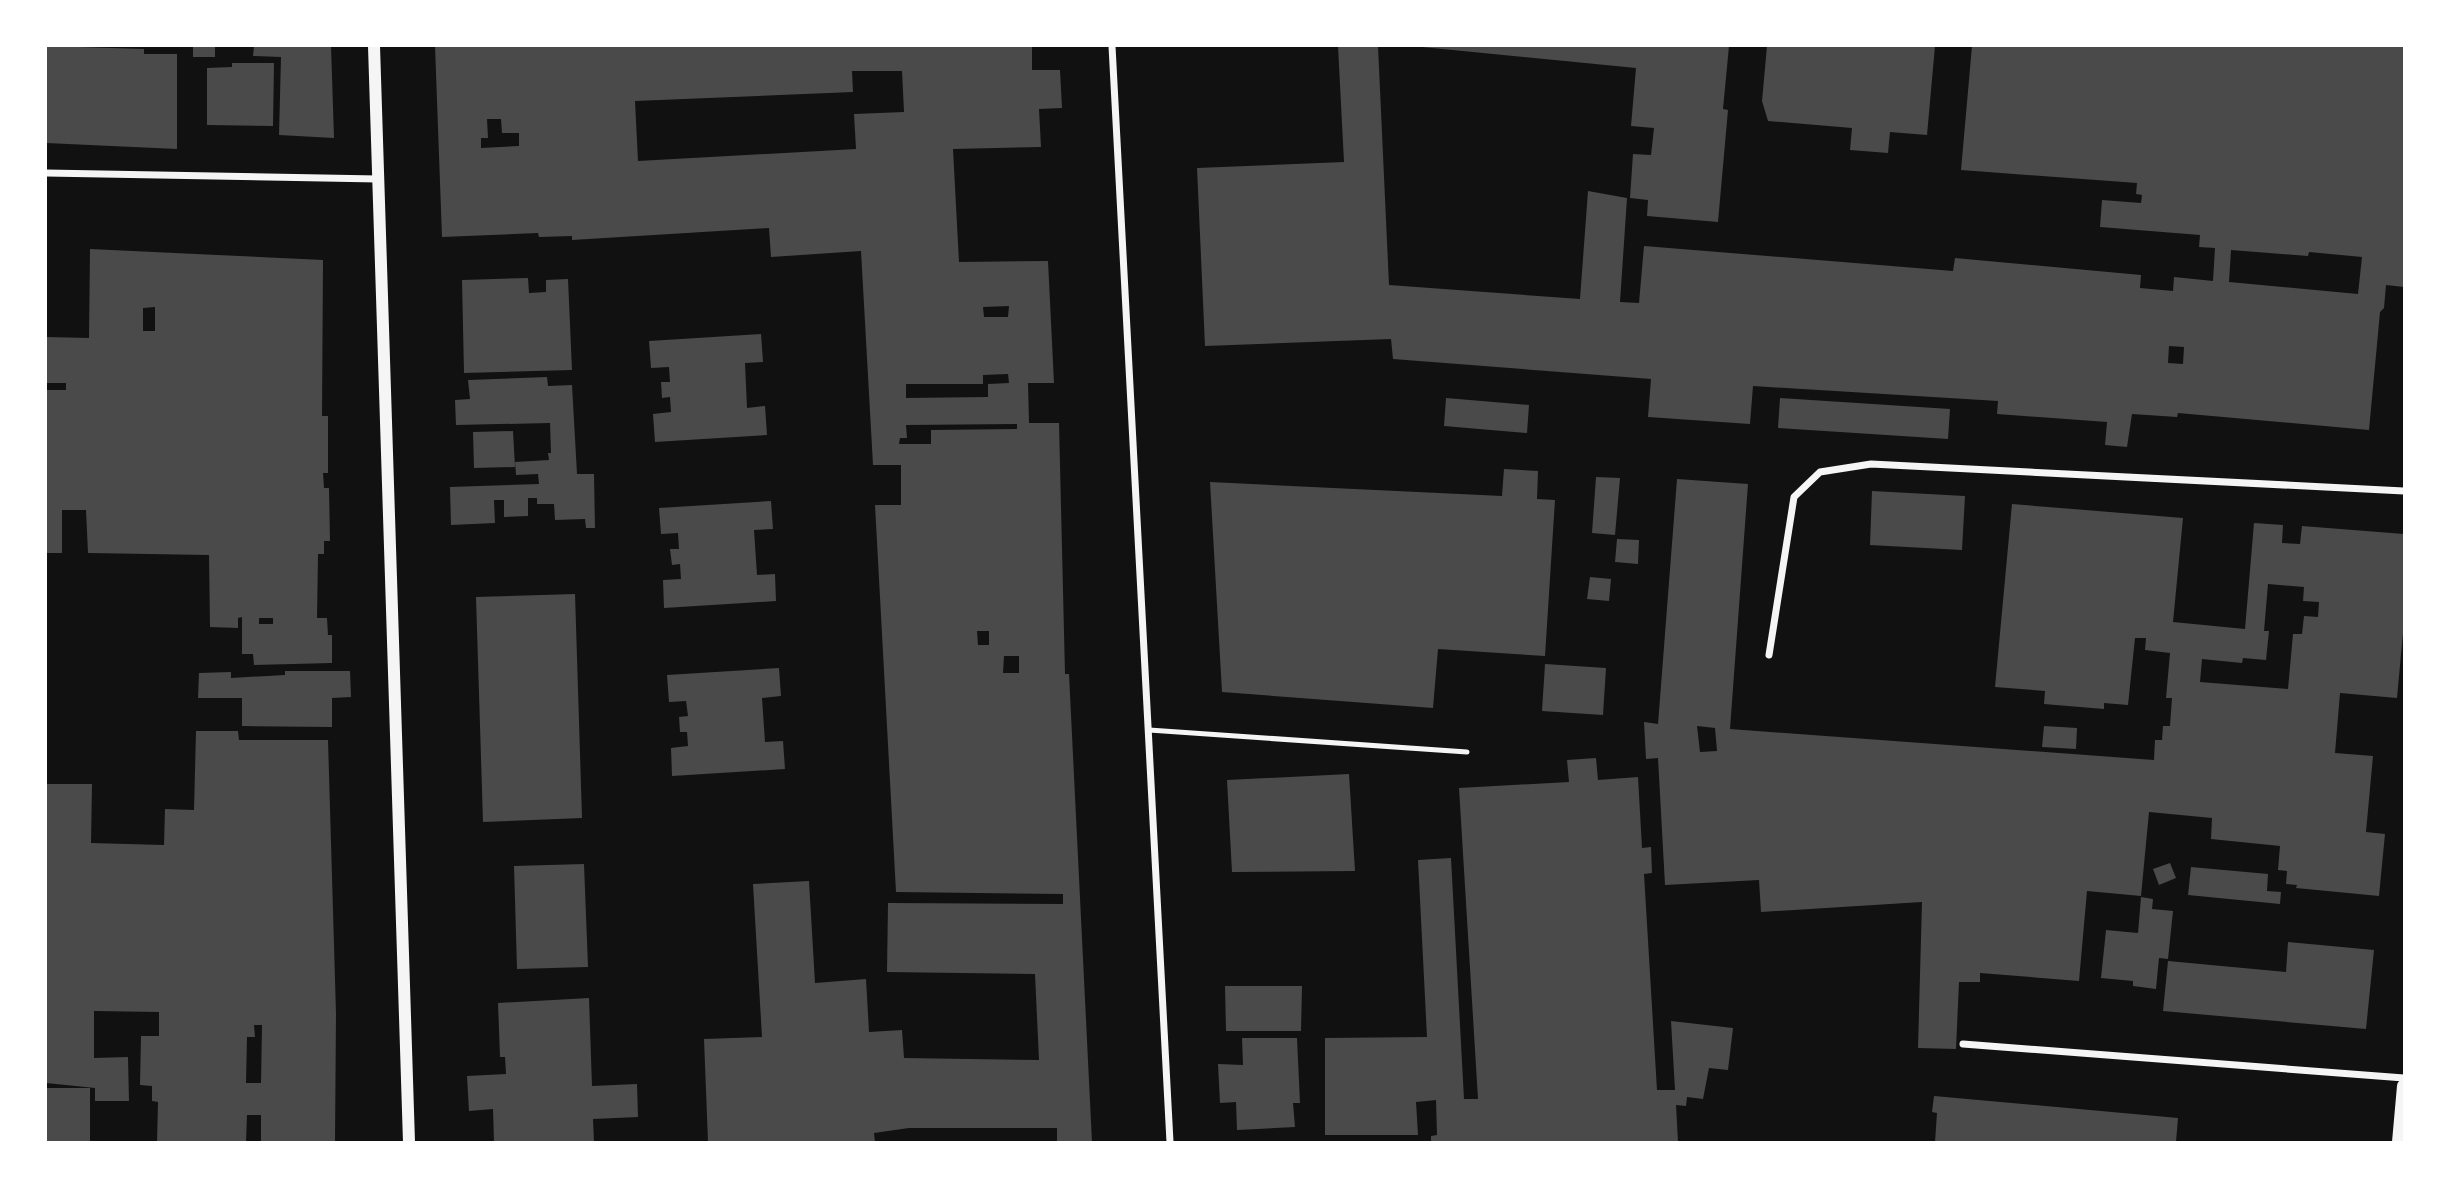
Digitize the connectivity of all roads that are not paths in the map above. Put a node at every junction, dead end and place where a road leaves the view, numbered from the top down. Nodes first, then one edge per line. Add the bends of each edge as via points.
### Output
1 (374, 46) edge
2 (1112, 46) edge
3 (46, 173) edge
4 (378, 179) junction
5 (2404, 491) edge
6 (1769, 655) dead end
7 (1149, 730) junction
8 (1467, 752) dead end
9 (1963, 1044) dead end
10 (2404, 1078) edge
11 (2404, 1086) edge
12 (408, 1143) edge
13 (1170, 1143) edge
14 (2399, 1143) edge

1 - 4 street
2 - 7 street
3 - 4 street
4 - 12 street
5 - 6 street via 1871,464 1820,472 1794,498
7 - 8 lane
7 - 13 street
9 - 10 street
11 - 14 main road

